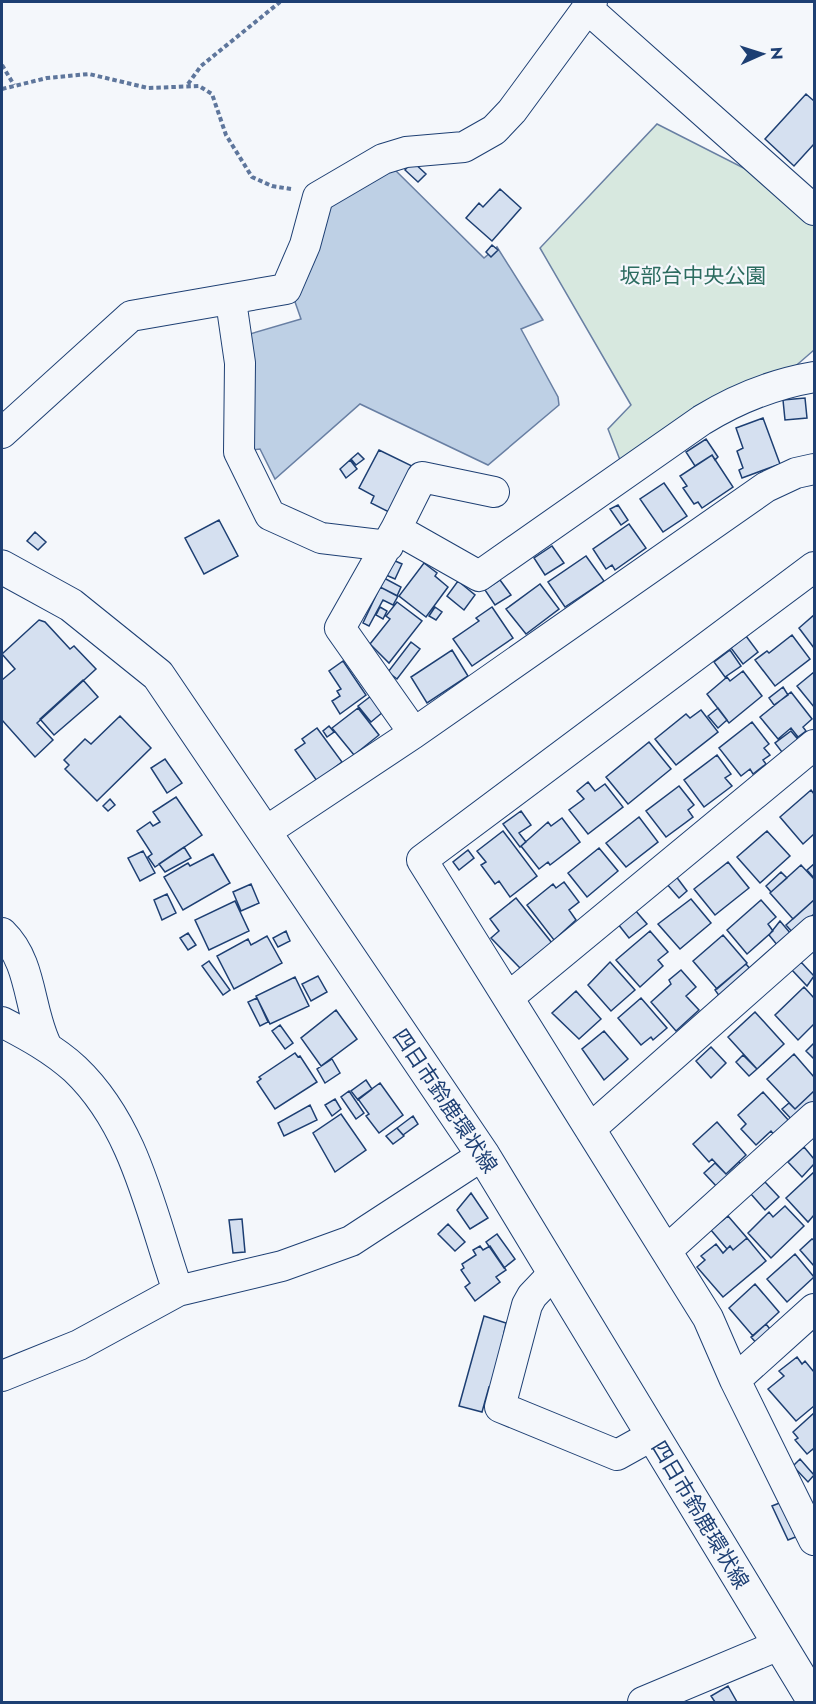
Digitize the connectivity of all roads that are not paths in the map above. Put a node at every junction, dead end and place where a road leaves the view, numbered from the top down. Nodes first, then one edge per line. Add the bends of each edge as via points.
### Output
1 (590, 5) edge
2 (814, 210) edge
3 (231, 301) junction
4 (812, 373) edge
5 (2, 433) edge
6 (814, 469) edge
7 (494, 492) dead end
8 (392, 538) junction
9 (2, 567) edge
10 (814, 567) edge
11 (414, 733) junction
12 (814, 745) edge
13 (265, 832) junction
14 (814, 931) edge
15 (2, 933) edge
16 (509, 997) junction
17 (2, 1022) edge
18 (47, 1047) junction
19 (814, 1118) edge
20 (590, 1129) junction
21 (483, 1155) junction
22 (667, 1250) junction
23 (554, 1273) junction
24 (178, 1291) junction
25 (814, 1310) edge
26 (2, 1376) edge
27 (735, 1380) junction
28 (653, 1435) junction
29 (808, 1506) edge
30 (814, 1540) edge
31 (779, 1645) junction
32 (814, 1701) edge
33 (643, 1702) edge

1 - 2 street
1 - 3 street via 494,130 464,147 406,152 382,159 318,197 286,290
3 - 5 street via 131,316
3 - 8 street via 240,363 239,452 270,515 321,538
4 - 8 street via 732,402 702,420 479,576
6 - 11 street via 766,487
7 - 8 street via 422,477
8 - 11 street via 339,628
9 - 13 main road, 四日市鈴鹿環状線 via 71,605 158,675
10 - 16 street via 422,860
11 - 13 street
12 - 16 street
13 - 21 main road, 四日市鈴鹿環状線
14 - 20 street
15 - 18 street via 17,952
16 - 20 street
17 - 18 street
18 - 24 street via 91,1086 118,1124 131,1149
19 - 22 street
20 - 22 street
21 - 23 main road, 四日市鈴鹿環状線
21 - 24 street via 351,1241 282,1266
22 - 27 street via 708,1318
23 - 28 main road, 四日市鈴鹿環状線
23 - 28 street via 527,1305 500,1407 617,1455
24 - 26 street via 79,1345
25 - 27 street
27 - 29 street
28 - 31 main road, 四日市鈴鹿環状線
29 - 30 street
31 - 32 main road, 四日市鈴鹿環状線
31 - 33 street

